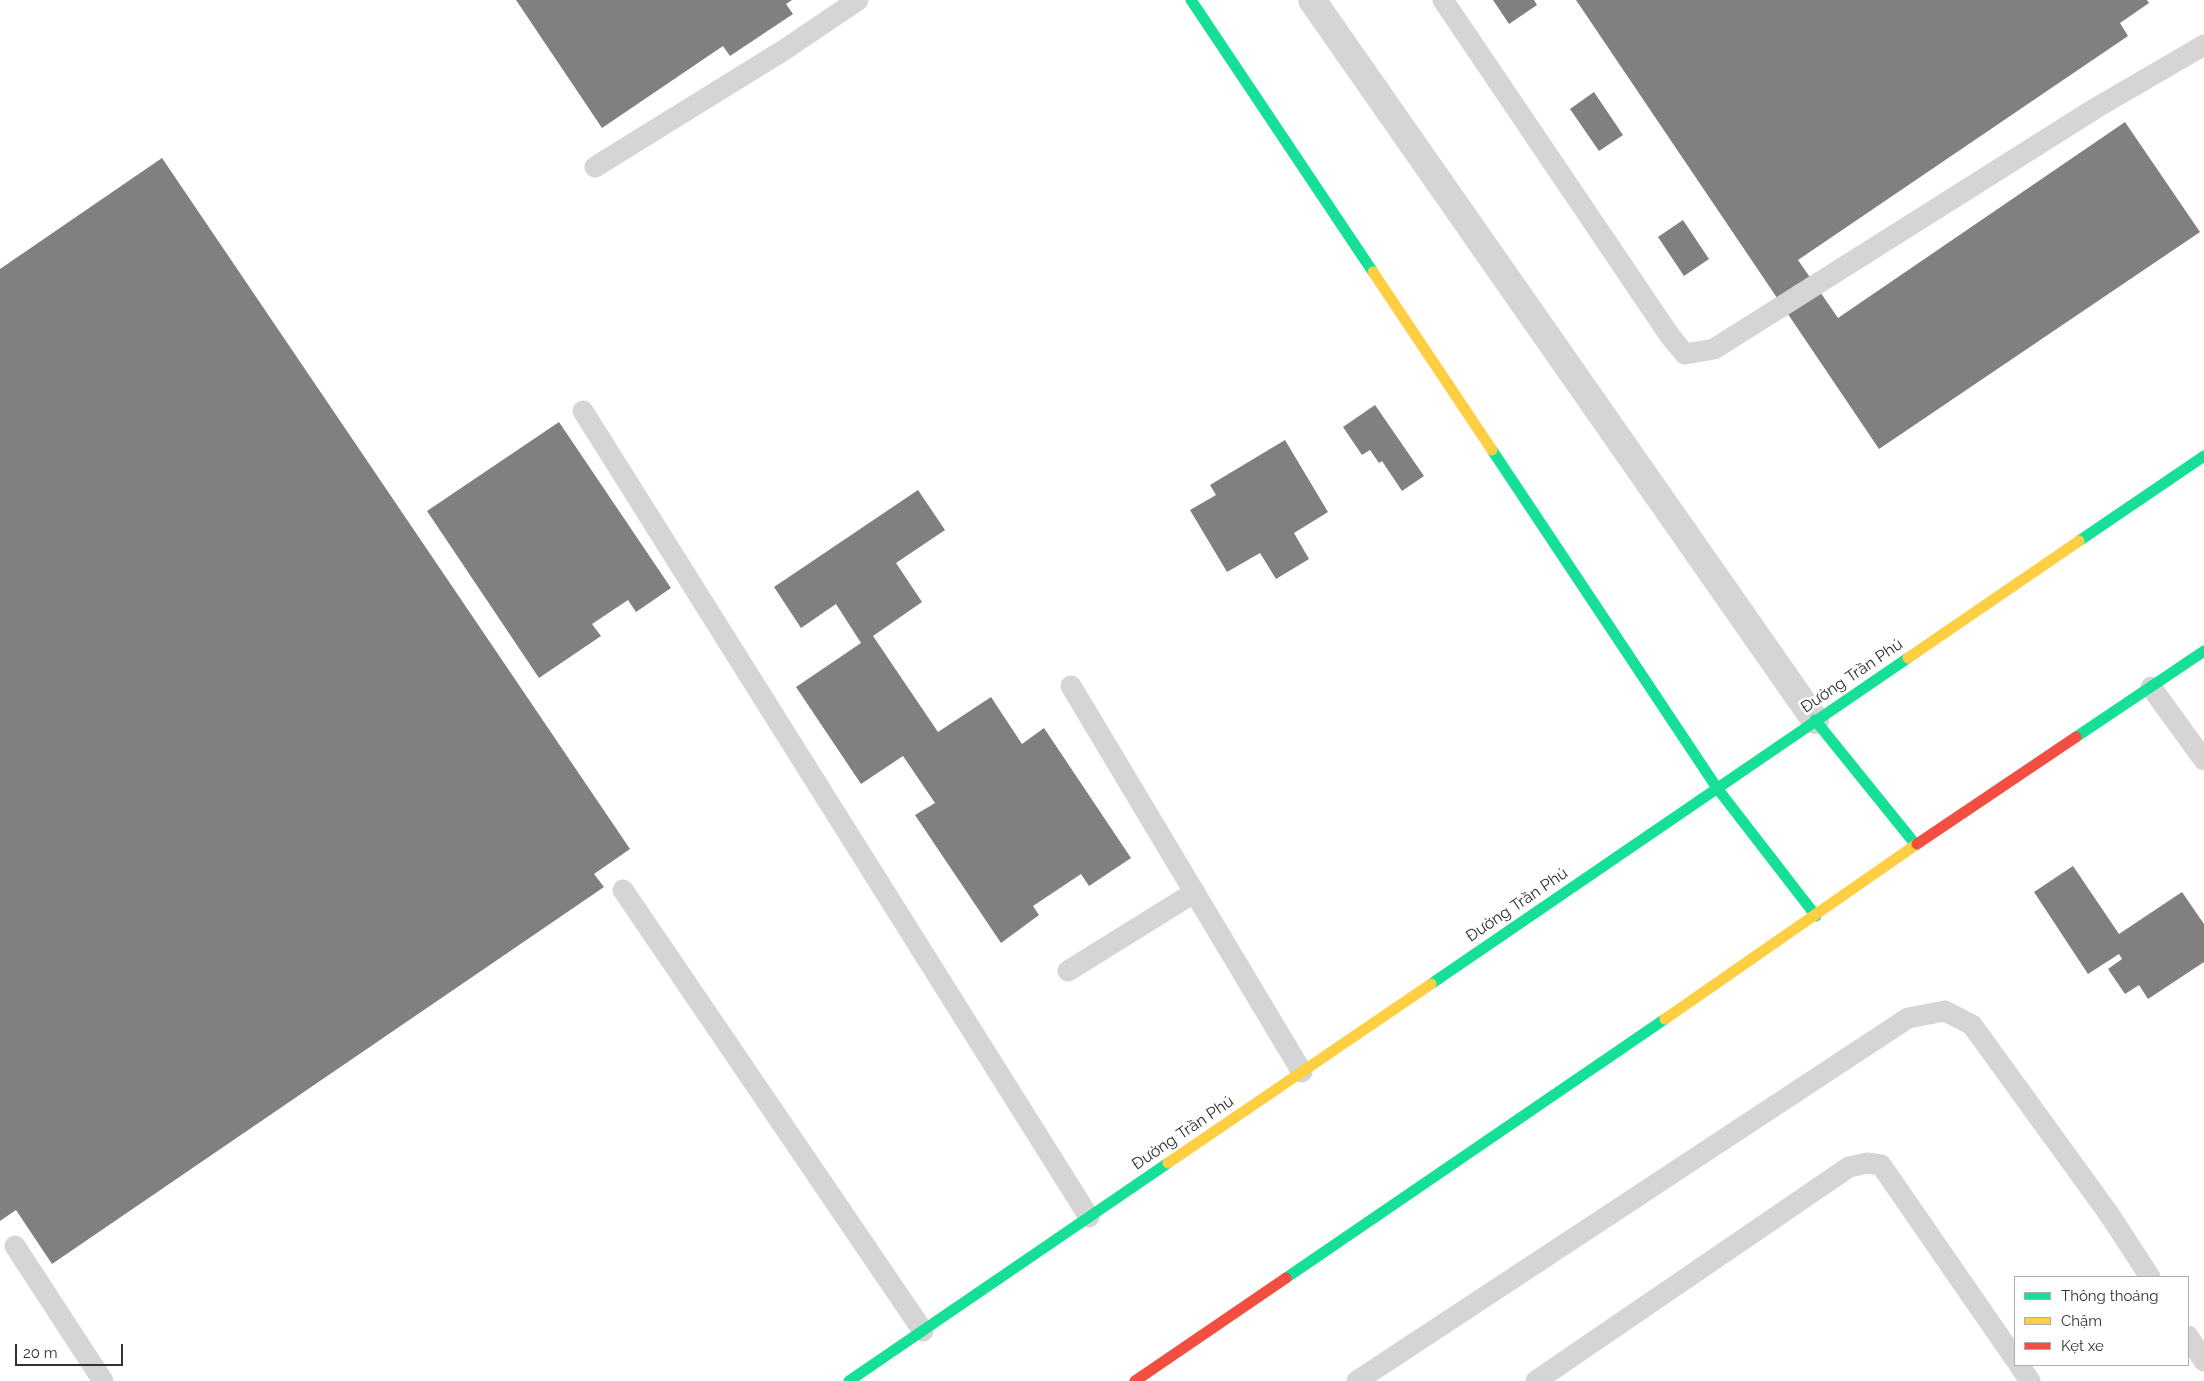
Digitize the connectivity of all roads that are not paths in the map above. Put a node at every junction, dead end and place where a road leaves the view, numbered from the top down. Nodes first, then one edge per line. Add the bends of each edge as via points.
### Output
1 (858, 0) edge
2 (1191, 0) edge
3 (1312, 0) edge
4 (1443, 0) edge
5 (2204, 45) edge
6 (595, 167) dead end
7 (583, 411) dead end
8 (2204, 456) edge
9 (2204, 651) edge
10 (1070, 686) dead end
11 (2151, 687) junction
12 (1815, 720) junction
13 (2204, 760) edge
14 (1717, 788) junction
15 (1916, 845) junction
16 (623, 890) dead end
17 (1196, 892) junction
18 (1816, 916) junction
19 (1068, 971) dead end
20 (1302, 1072) junction
21 (1089, 1217) junction
22 (15, 1246) dead end
23 (2149, 1276) edge
24 (923, 1331) junction
25 (2189, 1338) edge
26 (2014, 1358) edge
27 (2204, 1361) edge
28 (2020, 1366) edge
29 (103, 1381) edge
30 (849, 1381) edge
31 (1135, 1381) edge
32 (1357, 1381) edge
33 (1536, 1381) edge
34 (2030, 1381) edge

1 - 6 lane via 784,50
2 - 14 main road
3 - 12 street
4 - 5 lane via 1685,354 1714,349 2096,108
7 - 21 lane
8 - 12 main road, Đường Trần Phú
9 - 11 main road
10 - 17 lane
11 - 13 lane
11 - 15 main road
12 - 14 main road, Đường Trần Phú
12 - 15 main road
14 - 18 main road
14 - 20 main road, Đường Trần Phú
15 - 18 main road
16 - 24 lane
17 - 19 lane
17 - 20 lane
18 - 31 main road
20 - 21 main road, Đường Trần Phú
21 - 24 main road, Đường Trần Phú
22 - 29 lane
23 - 32 lane via 2109,1214 1972,1025 1945,1011 1908,1018
24 - 30 main road, Đường Trần Phú
25 - 27 lane
26 - 33 lane via 1881,1165 1867,1163 1849,1167
28 - 34 lane

